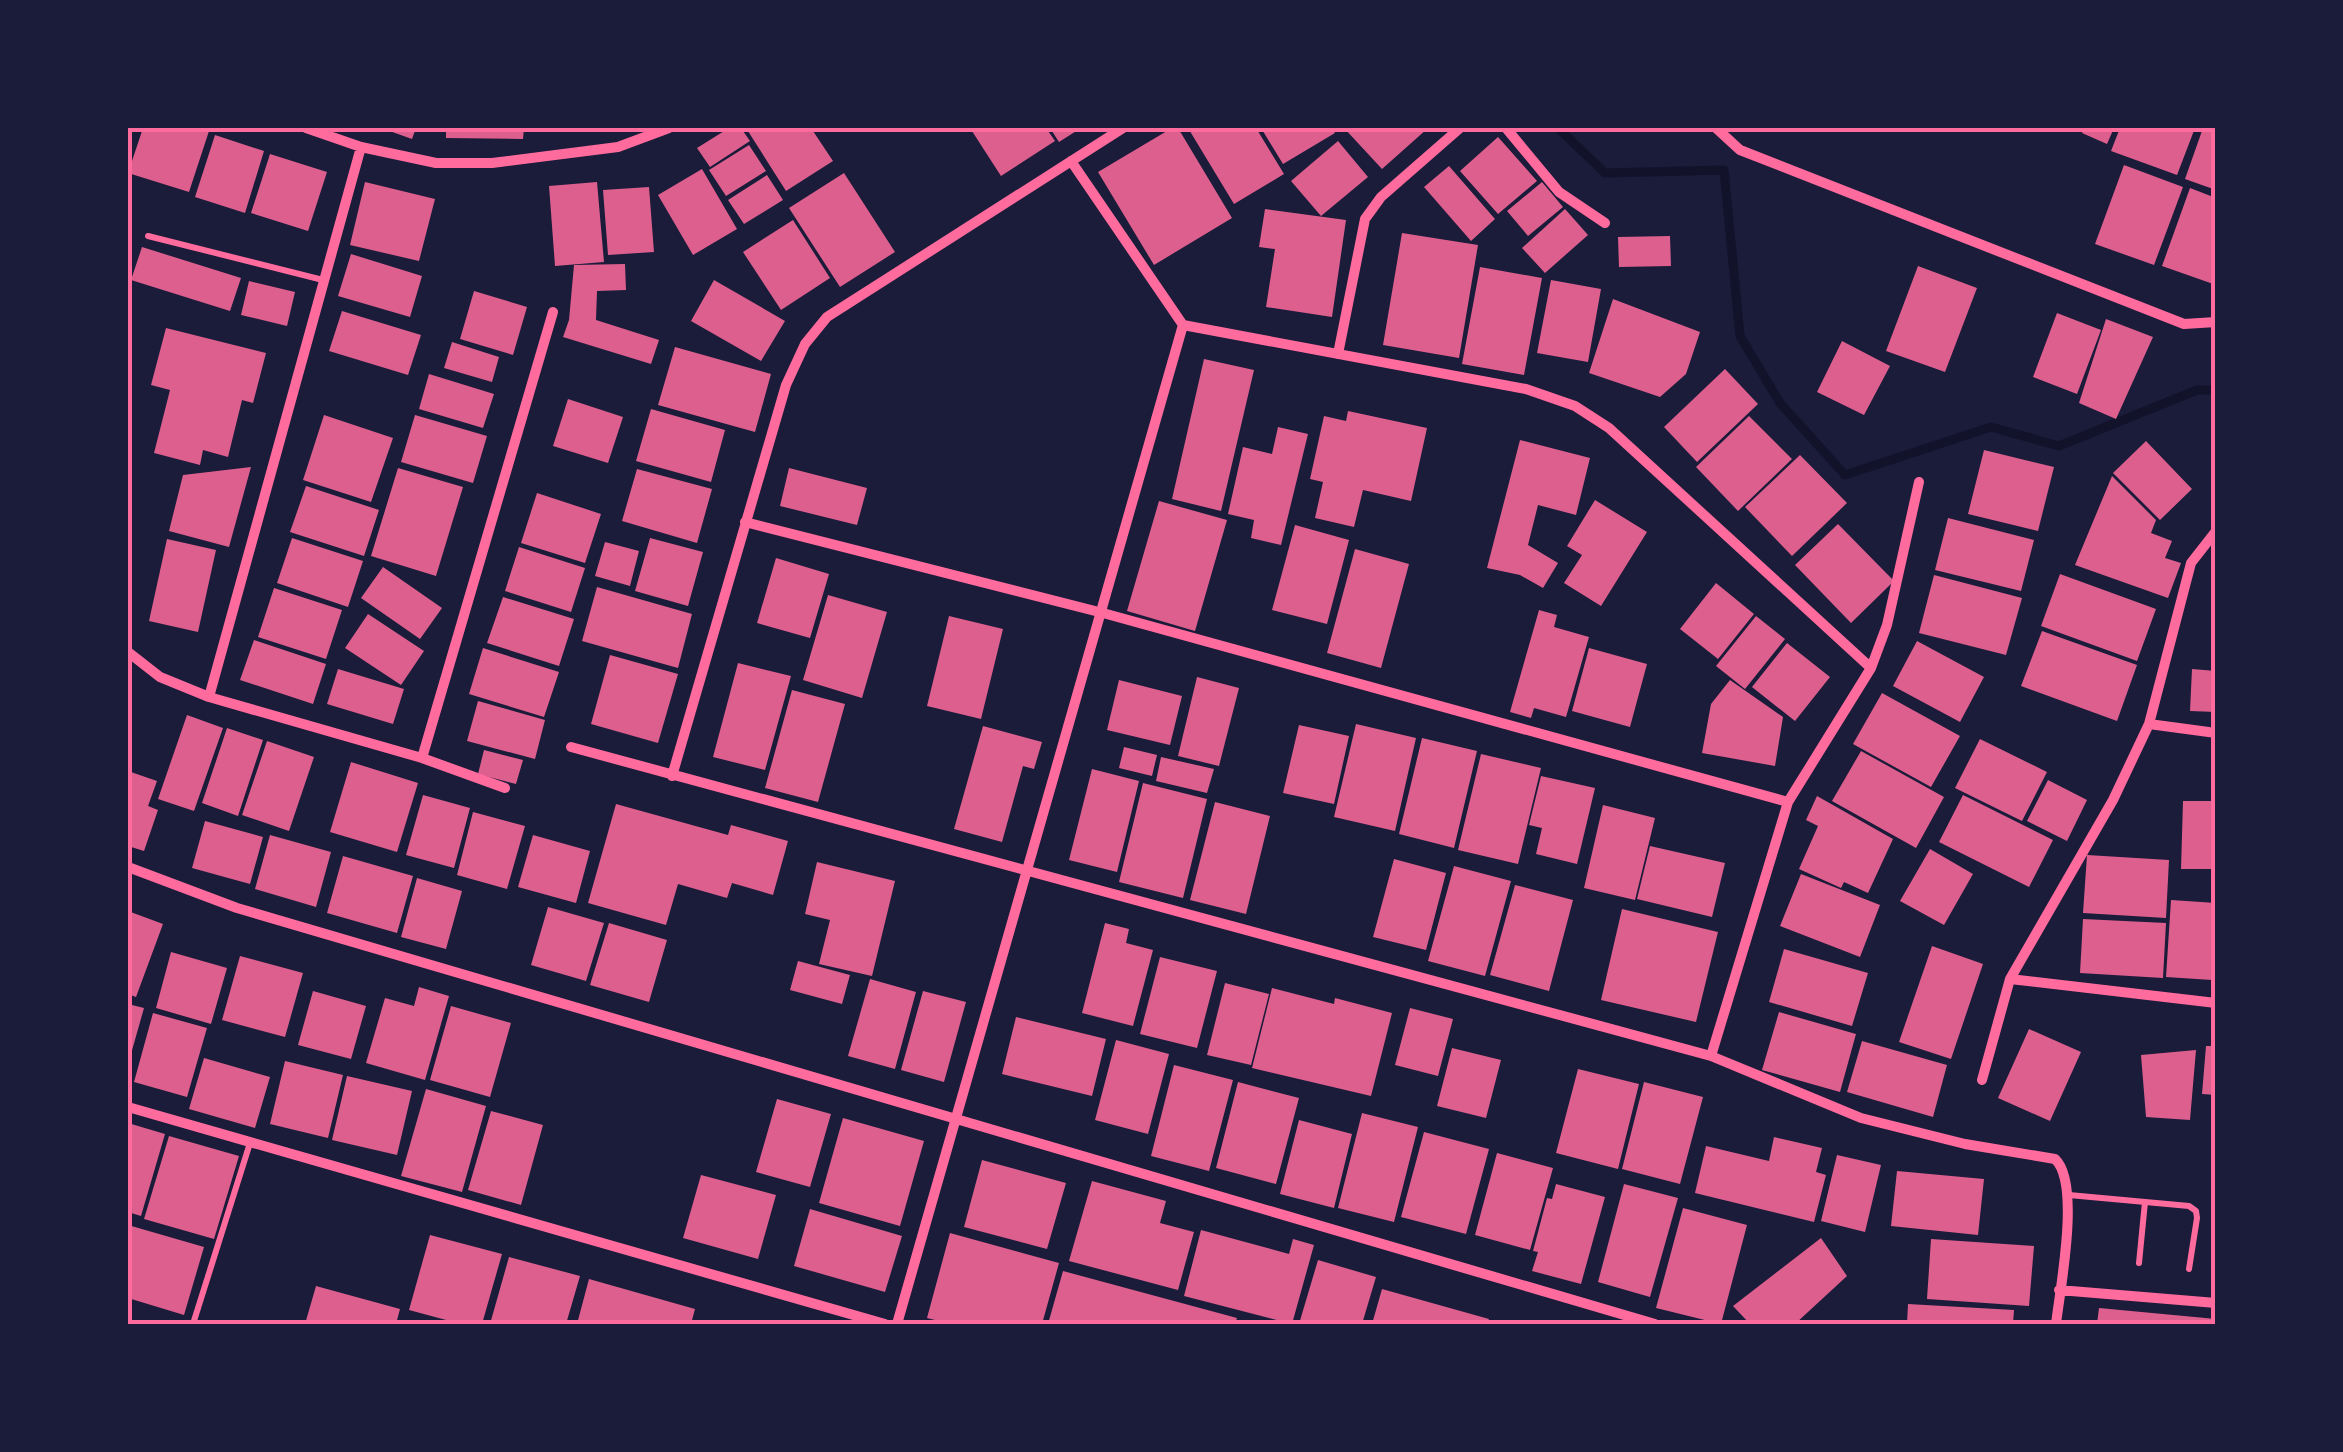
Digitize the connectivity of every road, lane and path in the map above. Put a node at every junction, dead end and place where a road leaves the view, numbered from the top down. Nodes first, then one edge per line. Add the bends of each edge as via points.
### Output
1 (306, 128) edge
2 (669, 128) edge
3 (1123, 128) edge
4 (1460, 128) edge
5 (1506, 128) edge
6 (1716, 128) edge
7 (361, 147) junction
8 (1071, 161) junction
9 (1605, 224) dead end
10 (148, 236) dead end
11 (324, 280) junction
12 (554, 312) dead end
13 (2216, 322) edge
14 (1182, 325) junction
15 (1338, 354) junction
16 (1919, 482) dead end
17 (744, 522) junction
18 (2216, 531) edge
19 (1102, 614) junction
20 (128, 652) edge
21 (1871, 668) junction
22 (209, 697) junction
23 (2149, 724) junction
24 (2216, 733) edge
25 (571, 747) dead end
26 (422, 758) junction
27 (672, 776) junction
28 (504, 788) dead end
29 (1788, 802) junction
30 (128, 867) edge
31 (1029, 870) junction
32 (2010, 979) junction
33 (2216, 1004) edge
34 (1711, 1056) junction
35 (1982, 1080) dead end
36 (128, 1107) edge
37 (958, 1118) junction
38 (250, 1142) junction
39 (2068, 1195) junction
40 (2145, 1202) junction
41 (2139, 1262) dead end
42 (2189, 1270) dead end
43 (2060, 1290) junction
44 (2216, 1303) edge
45 (193, 1324) edge
46 (886, 1324) edge
47 (898, 1324) edge
48 (1656, 1324) edge
49 (2056, 1324) edge

1 - 7 street
2 - 7 street via 618,147 492,163 436,164
3 - 8 street
4 - 15 street via 1365,220
5 - 9 street via 1559,192
6 - 13 street via 1740,150 2184,324
7 - 11 street
8 - 14 street
8 - 17 street via 827,317 786,385
10 - 11 lane
11 - 22 street
12 - 26 street
14 - 15 street
14 - 19 street
15 - 21 street via 1526,389 1575,406 1609,428
16 - 21 street via 1888,625
17 - 19 street
17 - 27 street
18 - 23 street via 2191,563
19 - 29 street
19 - 31 street
20 - 22 street via 160,677
21 - 29 street
22 - 26 street
23 - 24 street
23 - 32 street
25 - 27 street
26 - 28 street
27 - 31 street
29 - 34 street
30 - 37 street via 237,908
31 - 34 street
31 - 37 street
32 - 33 street
32 - 35 street
34 - 39 street via 1861,1118 2055,1159
36 - 38 street
37 - 47 street
37 - 48 street
38 - 45 lane
38 - 46 street
39 - 40 lane
39 - 43 street
40 - 41 lane
40 - 42 lane via 2196,1212
43 - 44 street
43 - 49 street

